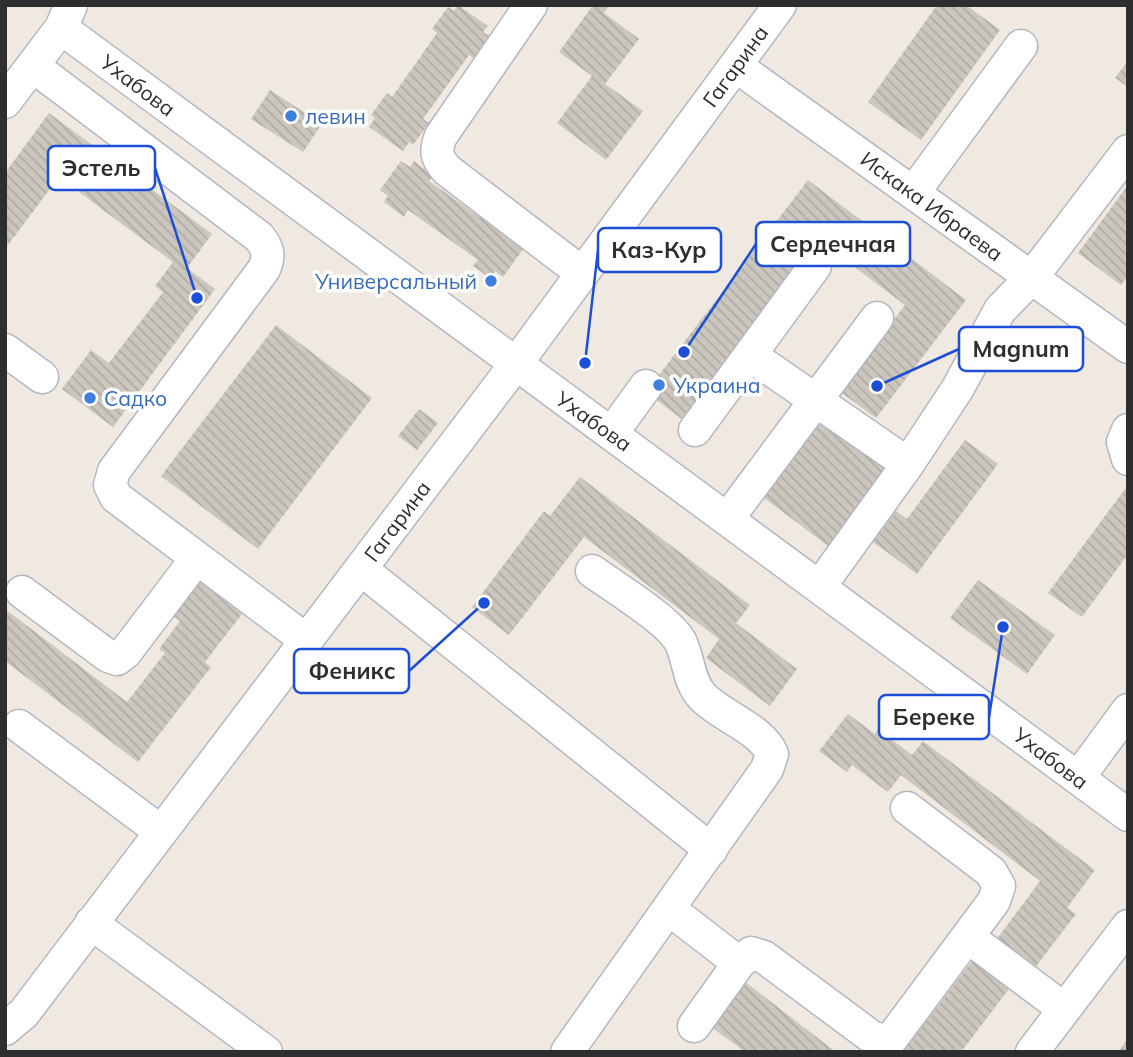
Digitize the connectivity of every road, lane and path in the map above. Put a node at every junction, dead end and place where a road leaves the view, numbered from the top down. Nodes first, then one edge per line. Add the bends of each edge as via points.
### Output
1 (531, 5) edge
2 (780, 5) edge
3 (66, 17) edge
4 (1021, 46) dead end
5 (736, 65) junction
6 (33, 66) junction
7 (5, 102) edge
8 (1128, 151) edge
9 (913, 192) junction
10 (815, 266) dead end
11 (582, 273) junction
12 (1032, 277) junction
13 (877, 318) dead end
14 (1128, 347) edge
15 (5, 350) edge
16 (750, 355) junction
17 (515, 365) junction
18 (42, 377) dead end
19 (646, 386) dead end
20 (814, 401) junction
21 (695, 430) dead end
22 (1128, 430) edge
23 (612, 433) junction
24 (1128, 459) edge
25 (908, 464) junction
26 (728, 518) junction
27 (197, 558) junction
28 (362, 569) junction
29 (592, 571) dead end
30 (820, 586) junction
31 (22, 592) dead end
32 (306, 640) junction
33 (1128, 710) edge
34 (19, 726) dead end
35 (1078, 778) junction
36 (906, 808) dead end
37 (1128, 815) edge
38 (160, 831) junction
39 (711, 850) junction
40 (669, 909) junction
41 (91, 923) junction
42 (1128, 926) edge
43 (968, 937) junction
44 (739, 963) junction
45 (1064, 1009) junction
46 (694, 1026) dead end
47 (5, 1029) edge
48 (266, 1052) edge
49 (567, 1052) edge
50 (1032, 1052) edge

1 - 11 street via 441,136 437,155 447,170
2 - 5 street, Гагарина
3 - 6 street
3 - 17 street, Ухабова
4 - 9 street
5 - 9 street, Искака Ибраева
5 - 11 street, Гагарина
6 - 7 street
6 - 27 street via 266,245 264,269 110,478 116,497
8 - 12 street
9 - 12 street, Искака Ибраева
10 - 16 street
11 - 17 street, Гагарина
12 - 14 street, Искака Ибраева
12 - 25 street via 1000,310 958,388
13 - 20 street
15 - 18 street
16 - 20 street
16 - 21 street
17 - 23 street, Ухабова
17 - 28 street, Гагарина
19 - 23 street
20 - 25 street
20 - 26 street
22 - 24 street via 1123,442
23 - 26 street, Ухабова
25 - 30 street
26 - 30 street, Ухабова
27 - 31 street via 117,659
27 - 32 street
28 - 32 street, Гагарина
28 - 39 street
29 - 39 street via 668,627 681,643 703,697 772,754 767,769
30 - 35 street, Ухабова
32 - 38 street, Гагарина
33 - 35 street
34 - 38 street
35 - 37 street, Ухабова
36 - 43 street via 996,879 999,886 993,901
38 - 41 street, Гагарина
39 - 40 street
40 - 44 street
40 - 49 street
41 - 47 street, Гагарина via 24,1013
41 - 48 street
42 - 45 street
43 - 44 street via 887,1041 873,1038 758,954 751,953
43 - 45 street
44 - 46 street
45 - 50 street

